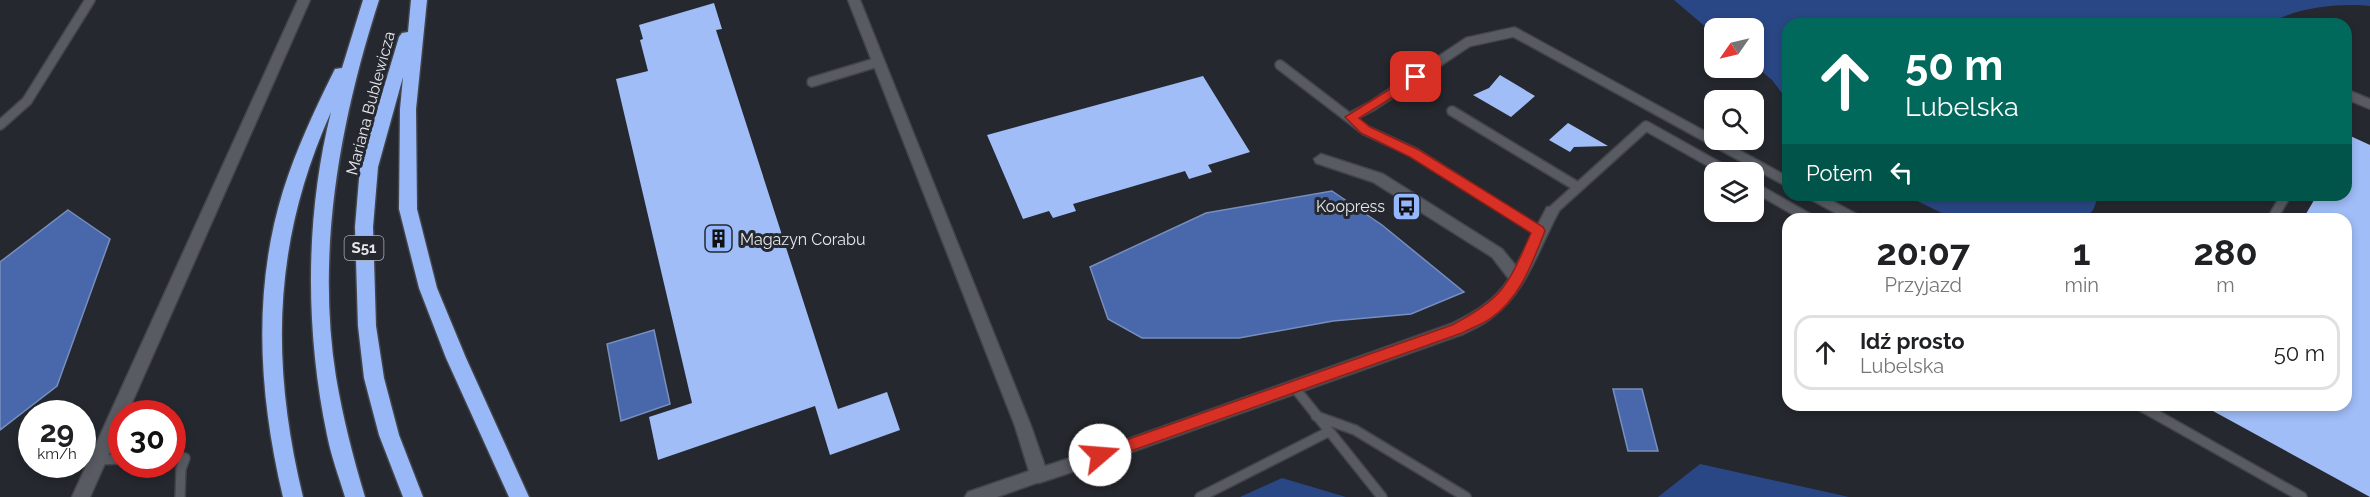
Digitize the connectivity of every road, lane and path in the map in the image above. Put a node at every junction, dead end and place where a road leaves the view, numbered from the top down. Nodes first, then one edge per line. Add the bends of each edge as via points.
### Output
1 (90, 0) edge
2 (304, 0) edge
3 (371, 0) edge
4 (418, 0) edge
5 (854, 0) edge
6 (356, 41) junction
7 (878, 62) junction
8 (1280, 65) dead end
9 (812, 82) dead end
10 (2352, 96) edge
11 (2370, 104) edge
12 (1452, 111) dead end
13 (1351, 117) junction
14 (0, 125) edge
15 (1321, 159) dead end
16 (1710, 162) edge
17 (1782, 179) edge
18 (1578, 187) junction
19 (1764, 193) edge
20 (1823, 201) edge
21 (1552, 212) joint
22 (1800, 213) edge
23 (1845, 213) edge
24 (1538, 231) junction
25 (1518, 280) junction
26 (1294, 387) junction
27 (2150, 411) edge
28 (2159, 411) edge
29 (2157, 415) junction
30 (1316, 416) junction
31 (1328, 432) junction
32 (98, 460) junction
33 (108, 460) edge
34 (1040, 475) junction
35 (181, 478) edge
36 (81, 497) edge
37 (180, 497) edge
38 (292, 497) edge
39 (355, 497) edge
40 (413, 497) edge
41 (519, 497) edge
42 (974, 497) edge
43 (1200, 497) edge
44 (1382, 497) edge
45 (1466, 497) edge
46 (2302, 497) edge

1 - 14 lane via 27,101
2 - 32 street
3 - 6 highway, Mariana Bublewicza / S51
4 - 40 highway, Mariana Bublewicza / S51 via 369,167 364,227 367,326 374,378 389,435
4 - 41 highway via 408,109 408,209 428,288
5 - 7 street
6 - 38 highway via 317,124 288,206 270,311 279,444
6 - 39 highway, Mariana Bublewicza / S51 via 327,182 320,277 336,434
7 - 9 lane
7 - 34 street
8 - 13 lane
10 - 11 lane
12 - 18 lane
13 - 17 lane via 1468,42 1514,32
13 - 24 lane via 1365,130 1415,153
15 - 25 street via 1378,178 1497,253
16 - 18 lane via 1646,126
18 - 21 lane
19 - 22 lane
20 - 23 lane
21 - 24 street
24 - 25 street
25 - 26 street via 1486,314 1457,329
26 - 30 lane
26 - 34 street
27 - 29 lane
28 - 29 lane
29 - 46 lane
30 - 31 lane
30 - 45 lane via 1355,430
31 - 43 lane
31 - 44 lane
32 - 33 lane
32 - 36 street
34 - 42 street
35 - 37 lane

